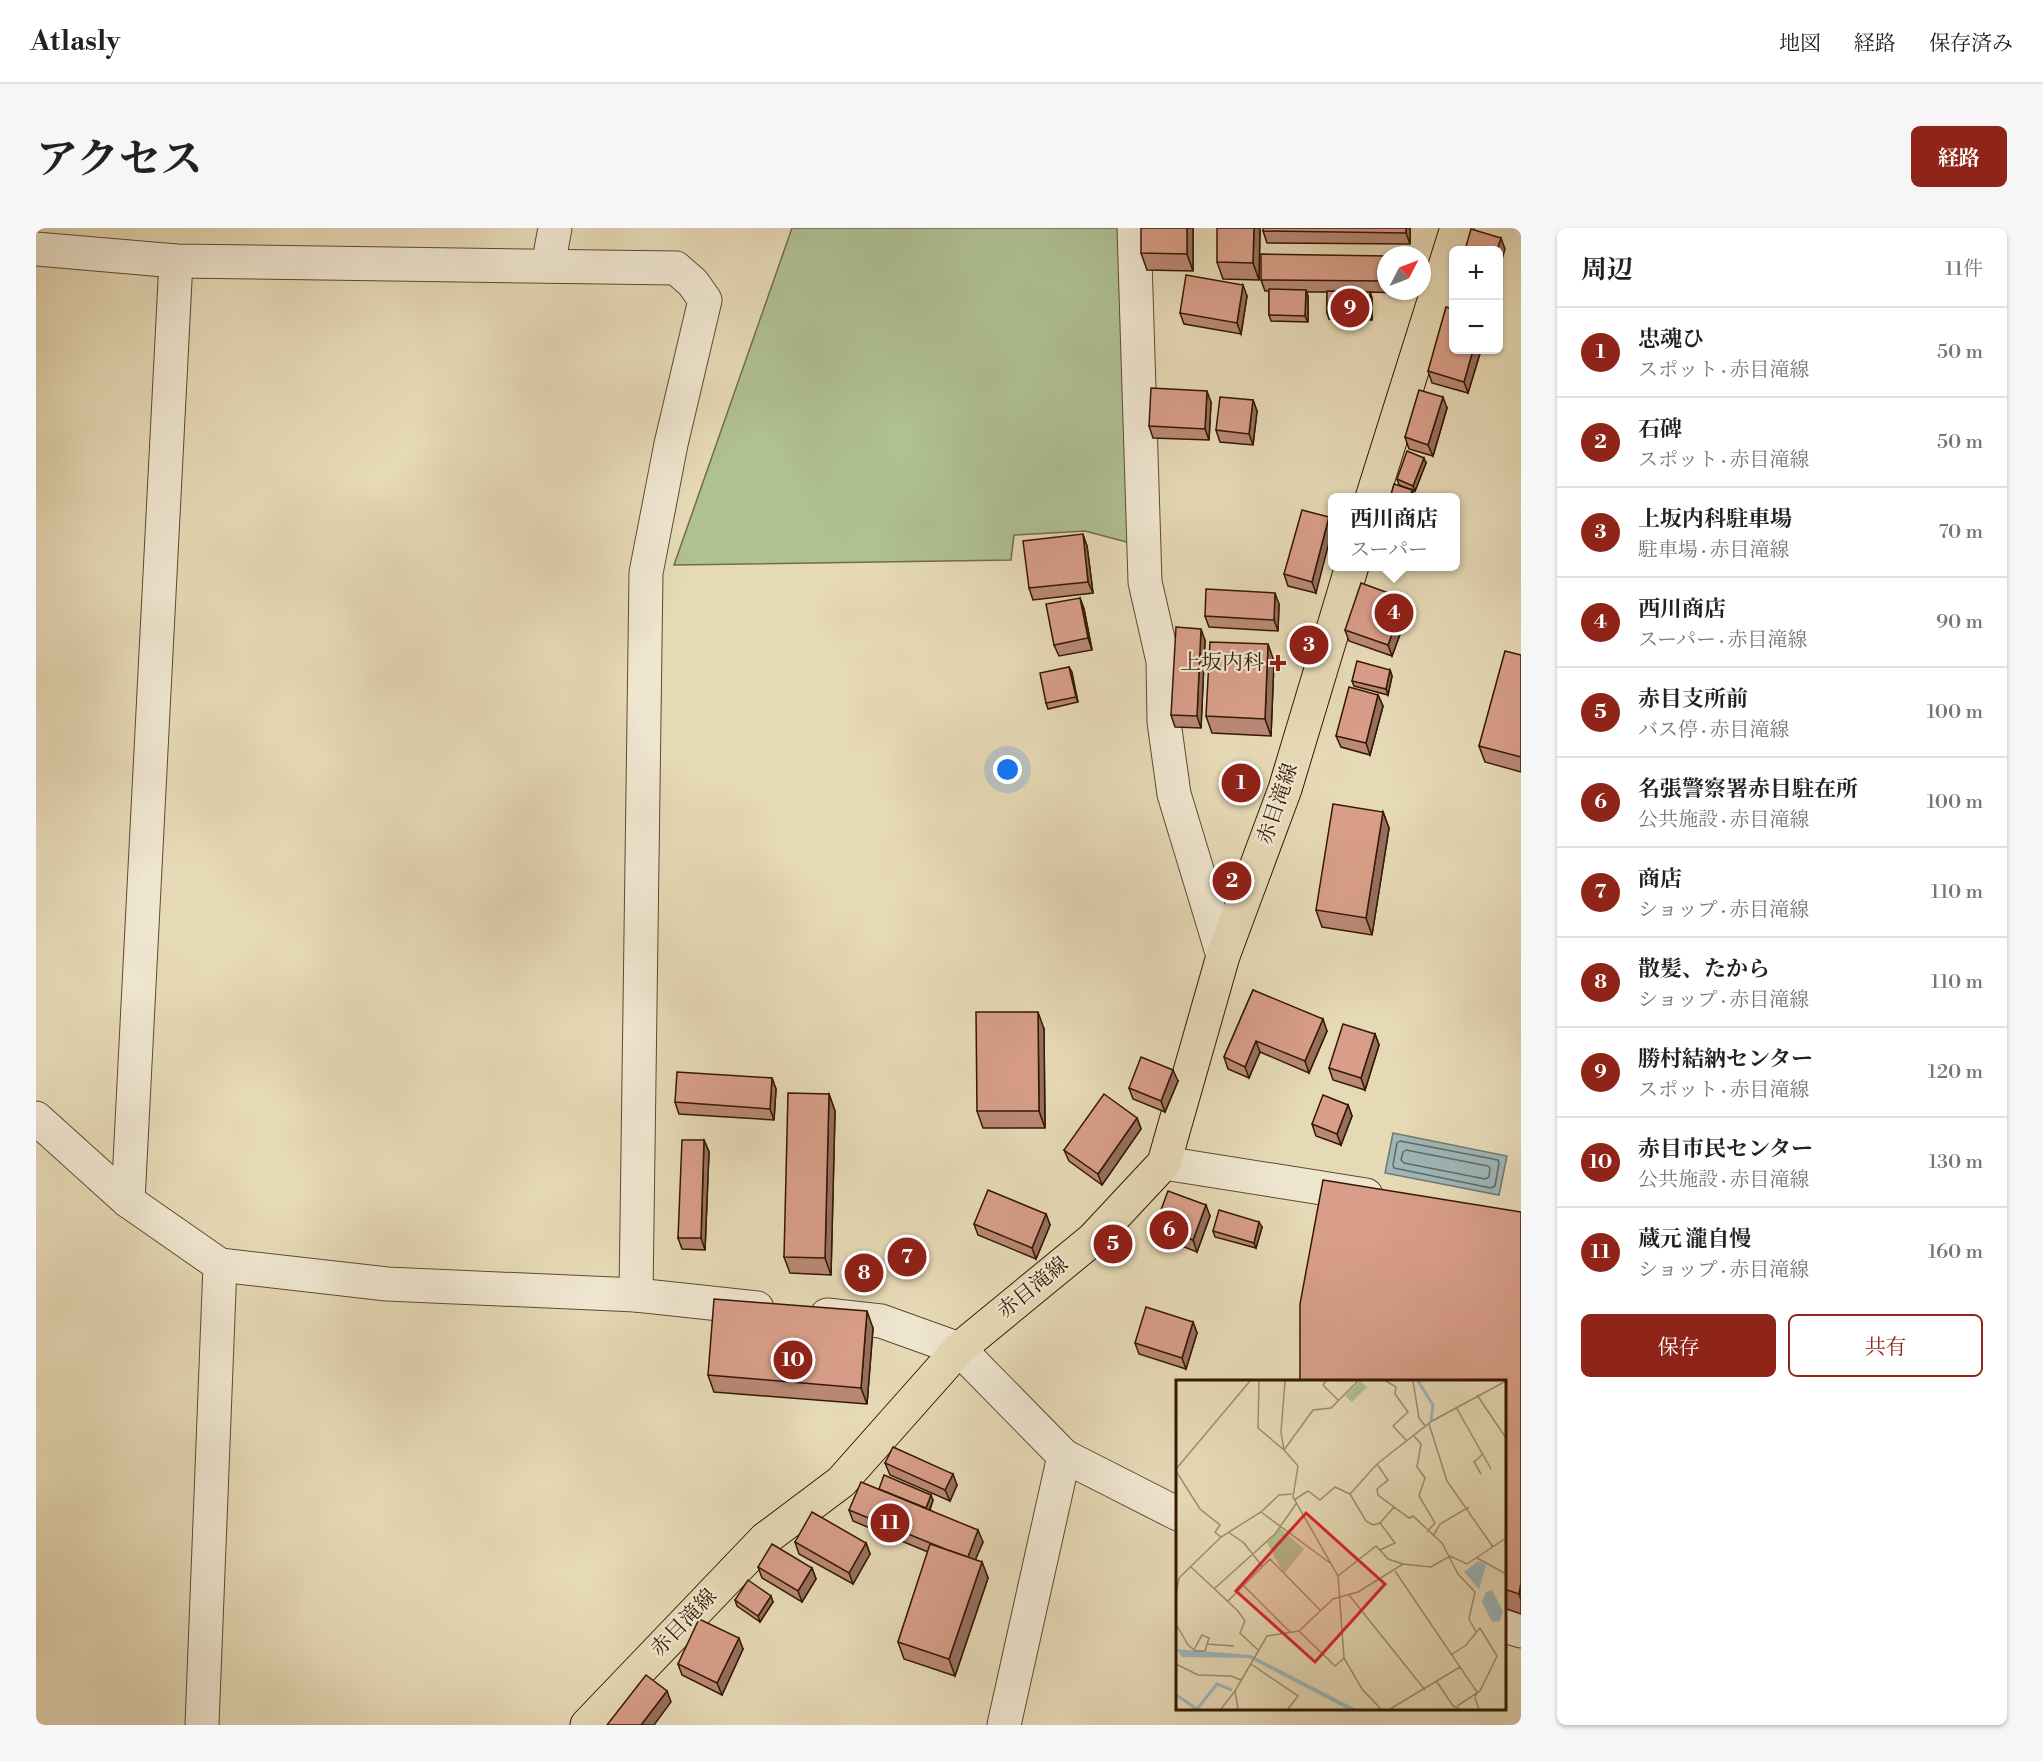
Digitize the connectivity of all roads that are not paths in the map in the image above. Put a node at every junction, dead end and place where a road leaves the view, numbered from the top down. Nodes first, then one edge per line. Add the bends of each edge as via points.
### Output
1 (555, 228) edge
2 (1134, 228) edge
3 (1457, 228) edge
4 (36, 249) edge
5 (176, 261) junction
6 (548, 266) junction
7 (1374, 493) edge
8 (1351, 571) edge
9 (1223, 956) junction
10 (36, 1118) edge
11 (1164, 1163) junction
12 (1394, 1200) edge
13 (128, 1201) junction
14 (220, 1266) junction
15 (636, 1295) junction
16 (959, 1349) junction
17 (1064, 1456) junction
18 (1176, 1513) edge
19 (1506, 1627) edge
20 (1521, 1631) edge
21 (202, 1725) edge
22 (587, 1725) edge
23 (1004, 1725) edge

1 - 6 street
2 - 9 street via 1145,582 1163,661 1164,722 1174,794
3 - 7 main road
4 - 5 street
5 - 6 street
5 - 13 street
6 - 15 street via 676,268 705,300 646,573
8 - 9 main road, 赤目滝線 via 1285,789
9 - 11 main road, 赤目滝線
10 - 13 street
11 - 12 street
11 - 16 main road, 赤目滝線 via 1093,1239
13 - 14 street
14 - 15 street via 387,1284
14 - 21 street
15 - 16 street via 881,1321
16 - 17 street
16 - 22 main road, 赤目滝線 via 841,1482 765,1539
17 - 18 street
17 - 23 street
19 - 20 street

